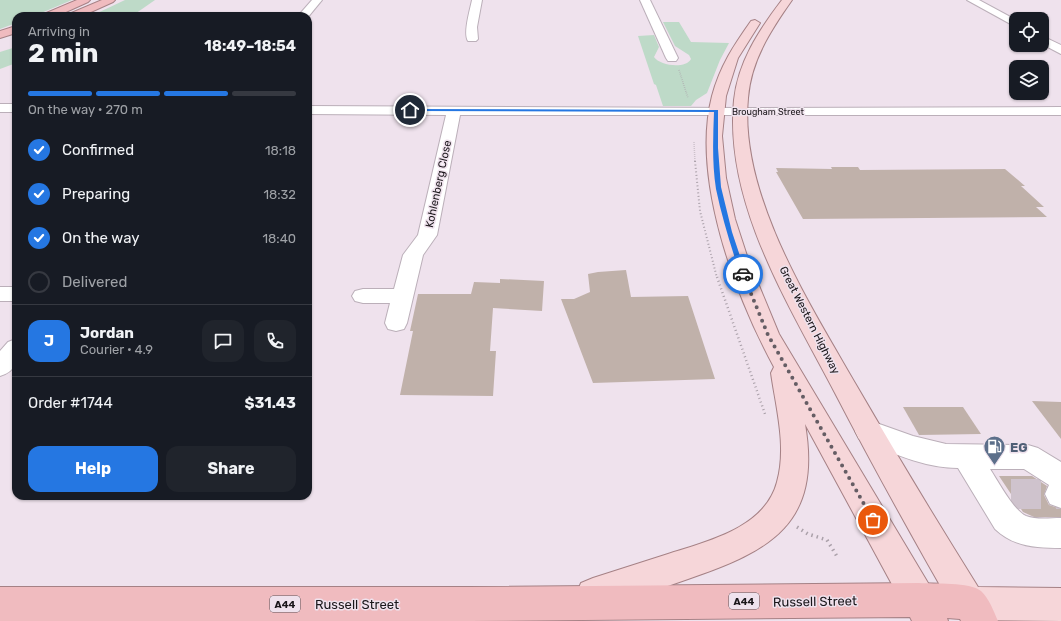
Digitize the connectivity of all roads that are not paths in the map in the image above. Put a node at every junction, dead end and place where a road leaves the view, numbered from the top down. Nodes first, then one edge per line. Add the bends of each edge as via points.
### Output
1 (85, 0) edge
2 (110, 0) edge
3 (317, 0) edge
4 (477, 0) edge
5 (645, 0) edge
6 (786, 0) edge
7 (972, 0) edge
8 (768, 7) dead end
9 (57, 12) edge
10 (84, 12) edge
11 (306, 12) edge
12 (1009, 20) edge
13 (12, 30) edge
14 (0, 35) edge
15 (472, 39) dead end
16 (12, 40) edge
17 (1049, 43) edge
18 (0, 44) edge
19 (1061, 50) edge
20 (672, 58) road end
21 (0, 108) edge
22 (12, 108) edge
23 (312, 110) edge
24 (454, 110) junction
25 (1061, 110) edge
26 (728, 112) junction
27 (0, 294) edge
28 (12, 294) edge
29 (363, 296) dead end
30 (402, 296) junction
31 (396, 323) dead end
32 (12, 353) edge
33 (782, 360) junction
34 (0, 367) edge
35 (868, 431) junction
36 (966, 456) junction
37 (1060, 488) edge
38 (1061, 533) edge
39 (569, 603) junction
40 (0, 604) edge
41 (1061, 605) edge
42 (925, 611) edge
43 (975, 612) edge
44 (468, 613) edge

1 - 9 highway
2 - 10 highway
3 - 11 street
4 - 15 street
5 - 20 street
6 - 26 main road, Great Western Highway via 754,48
7 - 12 street
8 - 26 main road, Great Western Highway via 732,57 722,83
13 - 14 highway
16 - 18 highway
17 - 19 street
21 - 22 street
23 - 24 street, Brougham Street
24 - 26 street, Brougham Street
24 - 30 street, Kohlenberg Close via 427,235 413,255
25 - 26 street, Brougham Street
26 - 33 main road, Great Western Highway via 716,156 718,187 749,292
26 - 35 main road, Great Western Highway via 741,140 750,186 761,220 787,279
27 - 28 street
29 - 30 street
30 - 31 street, Kohlenberg Close
32 - 34 street
33 - 39 main road, Russell Street via 794,461 789,493 776,515 762,530 737,546
33 - 42 main road, Great Western Highway
35 - 36 street via 924,452
35 - 43 main road, Great Western Highway via 930,540
36 - 37 street via 1028,457
36 - 38 street via 1001,494 1006,518 1019,530 1027,533
39 - 42 highway, Russell Street / A44
39 - 44 highway, Russell Street / A44
40 - 44 highway, Russell Street / A44
41 - 43 main road, Russell Street via 1013,605
42 - 43 highway, Russell Street / A44

